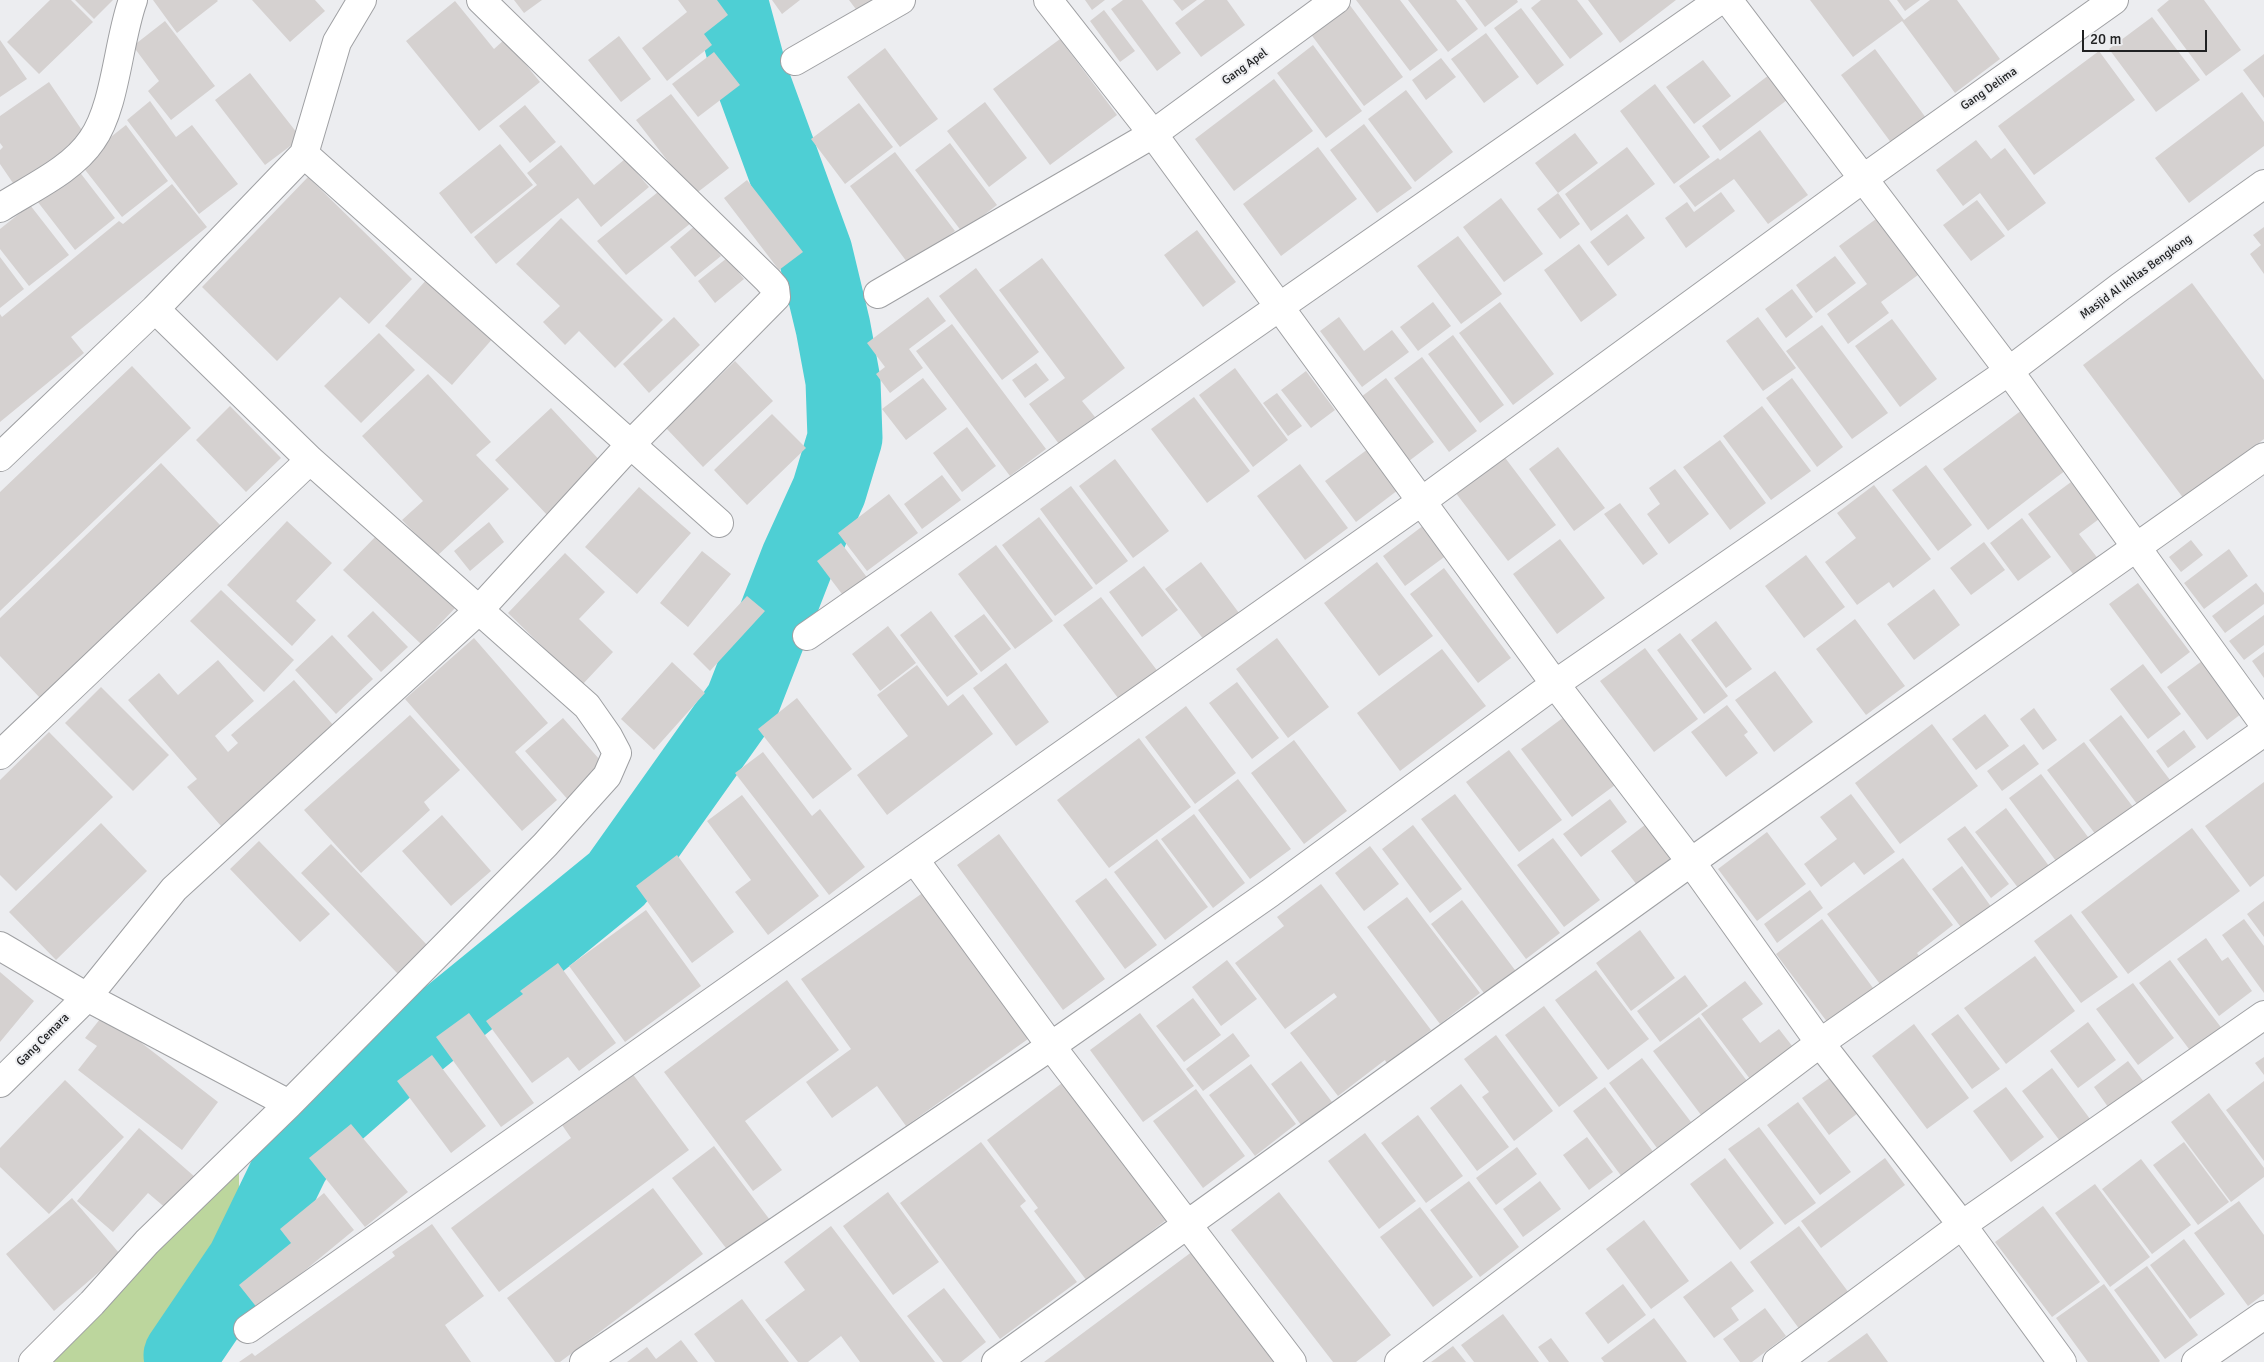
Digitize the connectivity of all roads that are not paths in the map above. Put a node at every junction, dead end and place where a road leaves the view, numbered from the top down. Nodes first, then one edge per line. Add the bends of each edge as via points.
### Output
1 (134, 0) edge
2 (362, 0) edge
3 (481, 0) edge
4 (901, 0) edge
5 (1048, 0) edge
6 (1336, 0) edge
7 (1720, 0) edge
8 (1728, 0) edge
9 (2114, 0) edge
10 (795, 61) dead end
11 (1153, 134) junction
12 (304, 154) junction
13 (1864, 178) junction
14 (2264, 184) edge
15 (0, 208) edge
16 (878, 294) dead end
17 (1278, 306) junction
18 (155, 309) junction
19 (2009, 371) junction
20 (630, 445) junction
21 (0, 456) edge
22 (2264, 457) edge
23 (310, 460) junction
24 (1422, 501) junction
25 (718, 523) dead end
26 (2138, 547) junction
27 (478, 611) junction
28 (807, 636) dead end
29 (1555, 684) junction
30 (2264, 724) edge
31 (2264, 732) edge
32 (0, 755) edge
33 (914, 859) junction
34 (1691, 862) junction
35 (0, 946) edge
36 (86, 997) junction
37 (2264, 1015) edge
38 (1820, 1043) junction
39 (1051, 1046) junction
40 (0, 1083) edge
41 (290, 1104) junction
42 (1962, 1225) junction
43 (1187, 1226) junction
44 (2264, 1315) edge
45 (248, 1329) dead end
46 (33, 1362) edge
47 (584, 1362) edge
48 (996, 1362) edge
49 (1292, 1362) edge
50 (1399, 1362) edge
51 (1777, 1362) edge
52 (2062, 1362) edge
53 (2196, 1362) edge

1 - 15 street via 104,117 92,140 68,165
2 - 12 street via 338,42
3 - 20 street, Gang Cemara via 775,288 776,296 771,303
4 - 10 street
5 - 11 street
6 - 11 street, Gang Apel
7 - 17 street
8 - 13 street
9 - 13 street, Gang Delima
11 - 16 street, Gang Apel
11 - 17 street
12 - 18 street
12 - 20 street
13 - 19 street
13 - 24 street, Gang Delima
14 - 19 street, Masjid Al Ikhlas Bengkong
17 - 24 street
17 - 28 street
18 - 21 street
18 - 23 street
19 - 26 street
19 - 29 street, Masjid Al Ikhlas Bengkong
20 - 25 street
20 - 27 street, Gang Cemara
22 - 26 street
23 - 27 street
23 - 32 street
24 - 29 street
24 - 33 street, Gang Delima
26 - 30 street
26 - 34 street
27 - 36 street, Gang Cemara via 174,888
27 - 41 street via 587,706 617,753 607,776 544,845
29 - 34 street
29 - 39 street, Masjid Al Ikhlas Bengkong via 1270,893
31 - 38 street
33 - 39 street
33 - 45 street, Gang Delima
34 - 38 street
34 - 43 street
35 - 36 street
36 - 40 street, Gang Cemara
36 - 41 street
37 - 42 street
38 - 42 street
38 - 50 street
39 - 43 street
39 - 47 street, Masjid Al Ikhlas Bengkong
41 - 46 street via 147,1242
42 - 51 street
42 - 52 street
43 - 48 street
43 - 49 street
44 - 53 street

